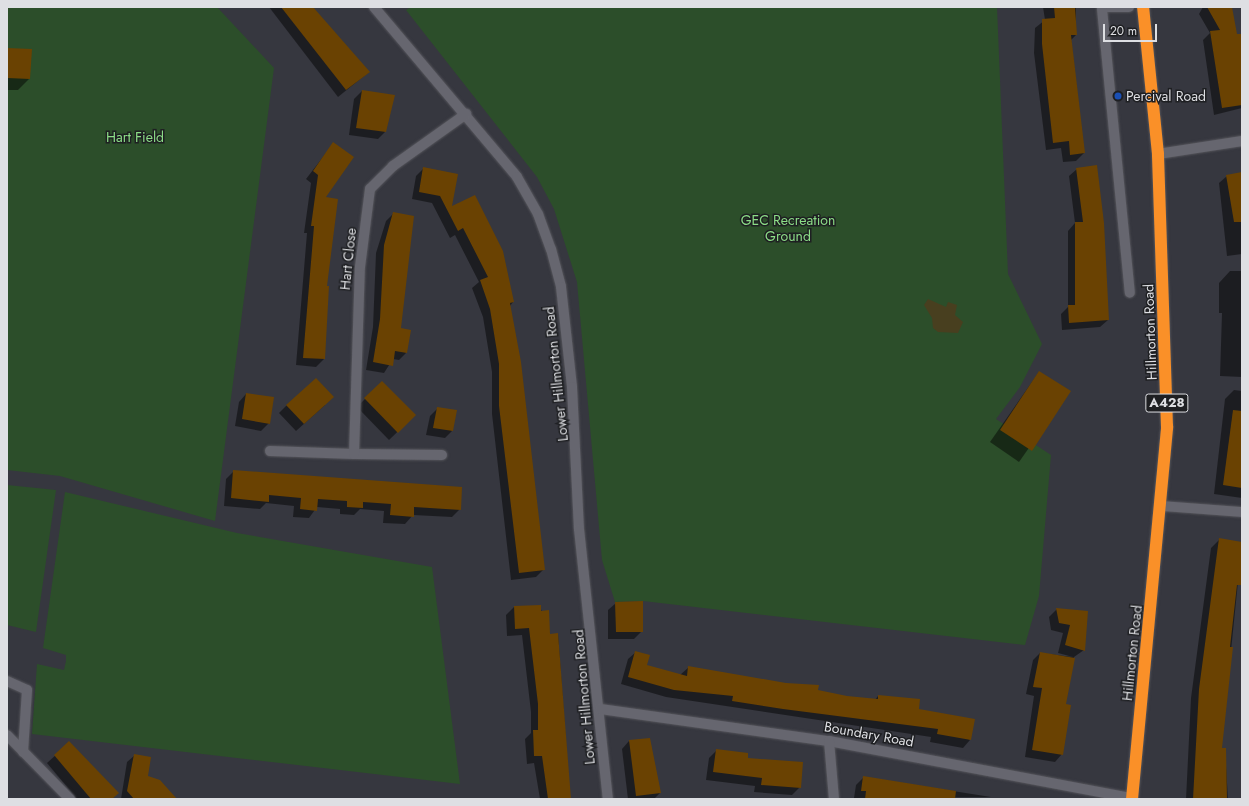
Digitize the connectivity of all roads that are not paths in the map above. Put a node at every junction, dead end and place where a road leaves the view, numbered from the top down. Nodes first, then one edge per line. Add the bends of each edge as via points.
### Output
1 (374, 7) edge
2 (1129, 7) edge
3 (1143, 7) edge
4 (1102, 8) edge
5 (466, 114) junction
6 (1242, 141) edge
7 (1158, 154) junction
8 (1130, 293) dead end
9 (270, 451) dead end
10 (354, 454) junction
11 (442, 455) dead end
12 (1162, 506) junction
13 (1242, 512) edge
14 (7, 681) edge
15 (600, 709) junction
16 (7, 735) edge
17 (829, 741) junction
18 (23, 752) junction
19 (1132, 798) edge
20 (70, 799) edge
21 (608, 799) edge
22 (834, 799) edge

1 - 5 street, Lower Hillmorton Road
2 - 4 street
3 - 7 highway, Hillmorton Road / A428
4 - 8 street
5 - 10 street, Hart Close via 393,166 370,190 360,267
5 - 15 street, Lower Hillmorton Road via 517,177 531,202 551,249 561,287 578,450 579,528
6 - 7 street
7 - 12 highway, Hillmorton Road / A428 via 1167,347
9 - 10 street
10 - 11 street
12 - 13 street
12 - 19 highway, Hillmorton Road / A428
14 - 18 street via 27,690
15 - 17 street, Boundary Road
15 - 21 street, Lower Hillmorton Road
16 - 18 street
17 - 19 street, Boundary Road
17 - 22 street
18 - 20 street

